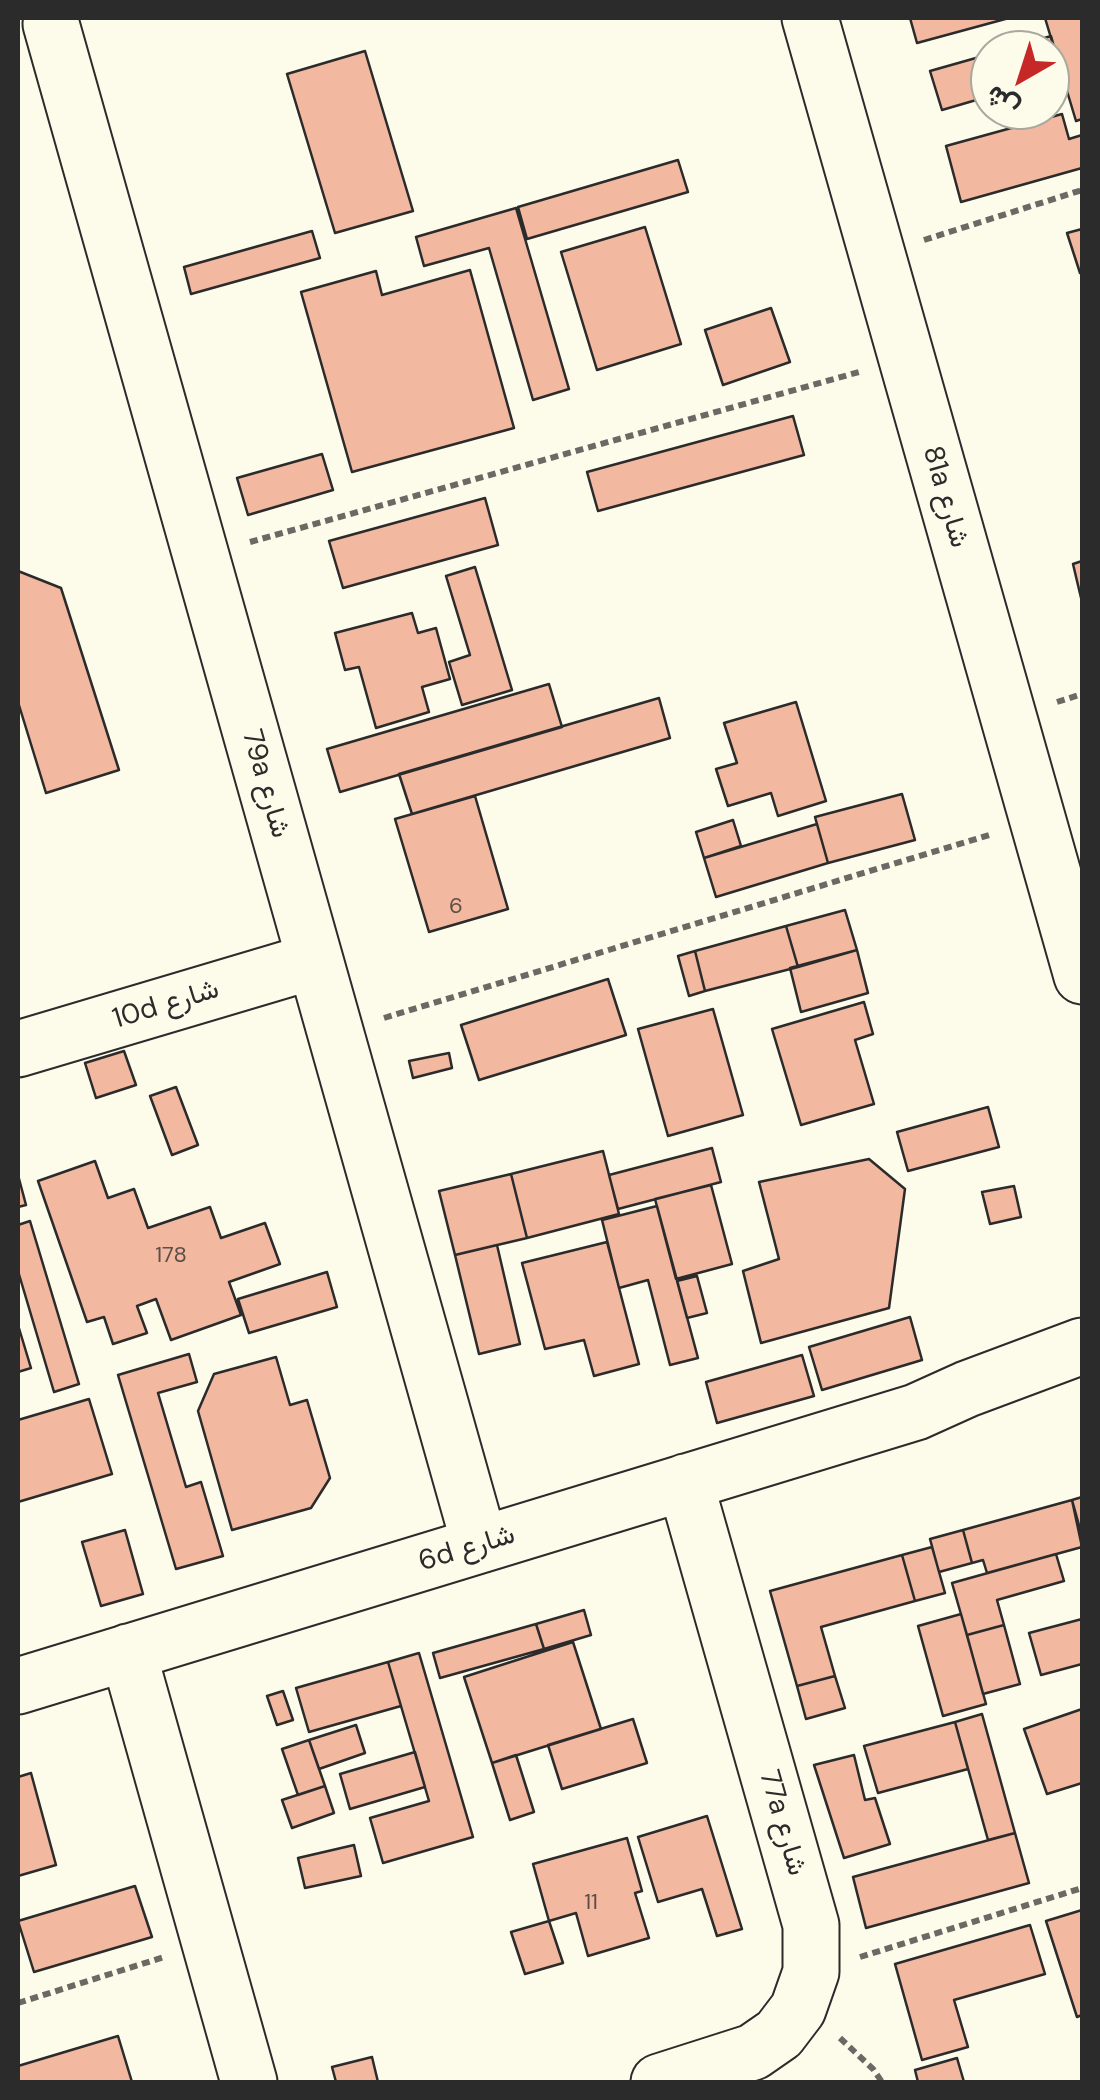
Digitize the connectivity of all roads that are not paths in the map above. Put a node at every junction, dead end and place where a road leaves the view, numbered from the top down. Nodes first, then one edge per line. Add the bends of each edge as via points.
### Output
1 (810, 18) edge
2 (47, 25) edge
3 (314, 960) junction
4 (1082, 976) edge
5 (18, 1049) edge
6 (1082, 1346) edge
7 (1082, 1385) edge
8 (916, 1412) junction
9 (686, 1482) junction
10 (480, 1545) junction
11 (128, 1652) junction
12 (18, 1686) edge
13 (249, 2082) edge
14 (663, 2082) edge

1 - 4 street, 81a شارع
2 - 3 street, 79a شارع
3 - 5 street, 10d شارع
3 - 10 street, 79a شارع
6 - 8 street, 6d شارع
7 - 8 street, 6d شارع via 971,1409
8 - 9 street, 6d شارع
9 - 10 street, 6d شارع
9 - 14 street, 77a شارع via 811,1925 811,1972 798,2009 779,2034 752,2052
10 - 11 street, 6d شارع
11 - 12 street, 6d شارع
11 - 13 street

